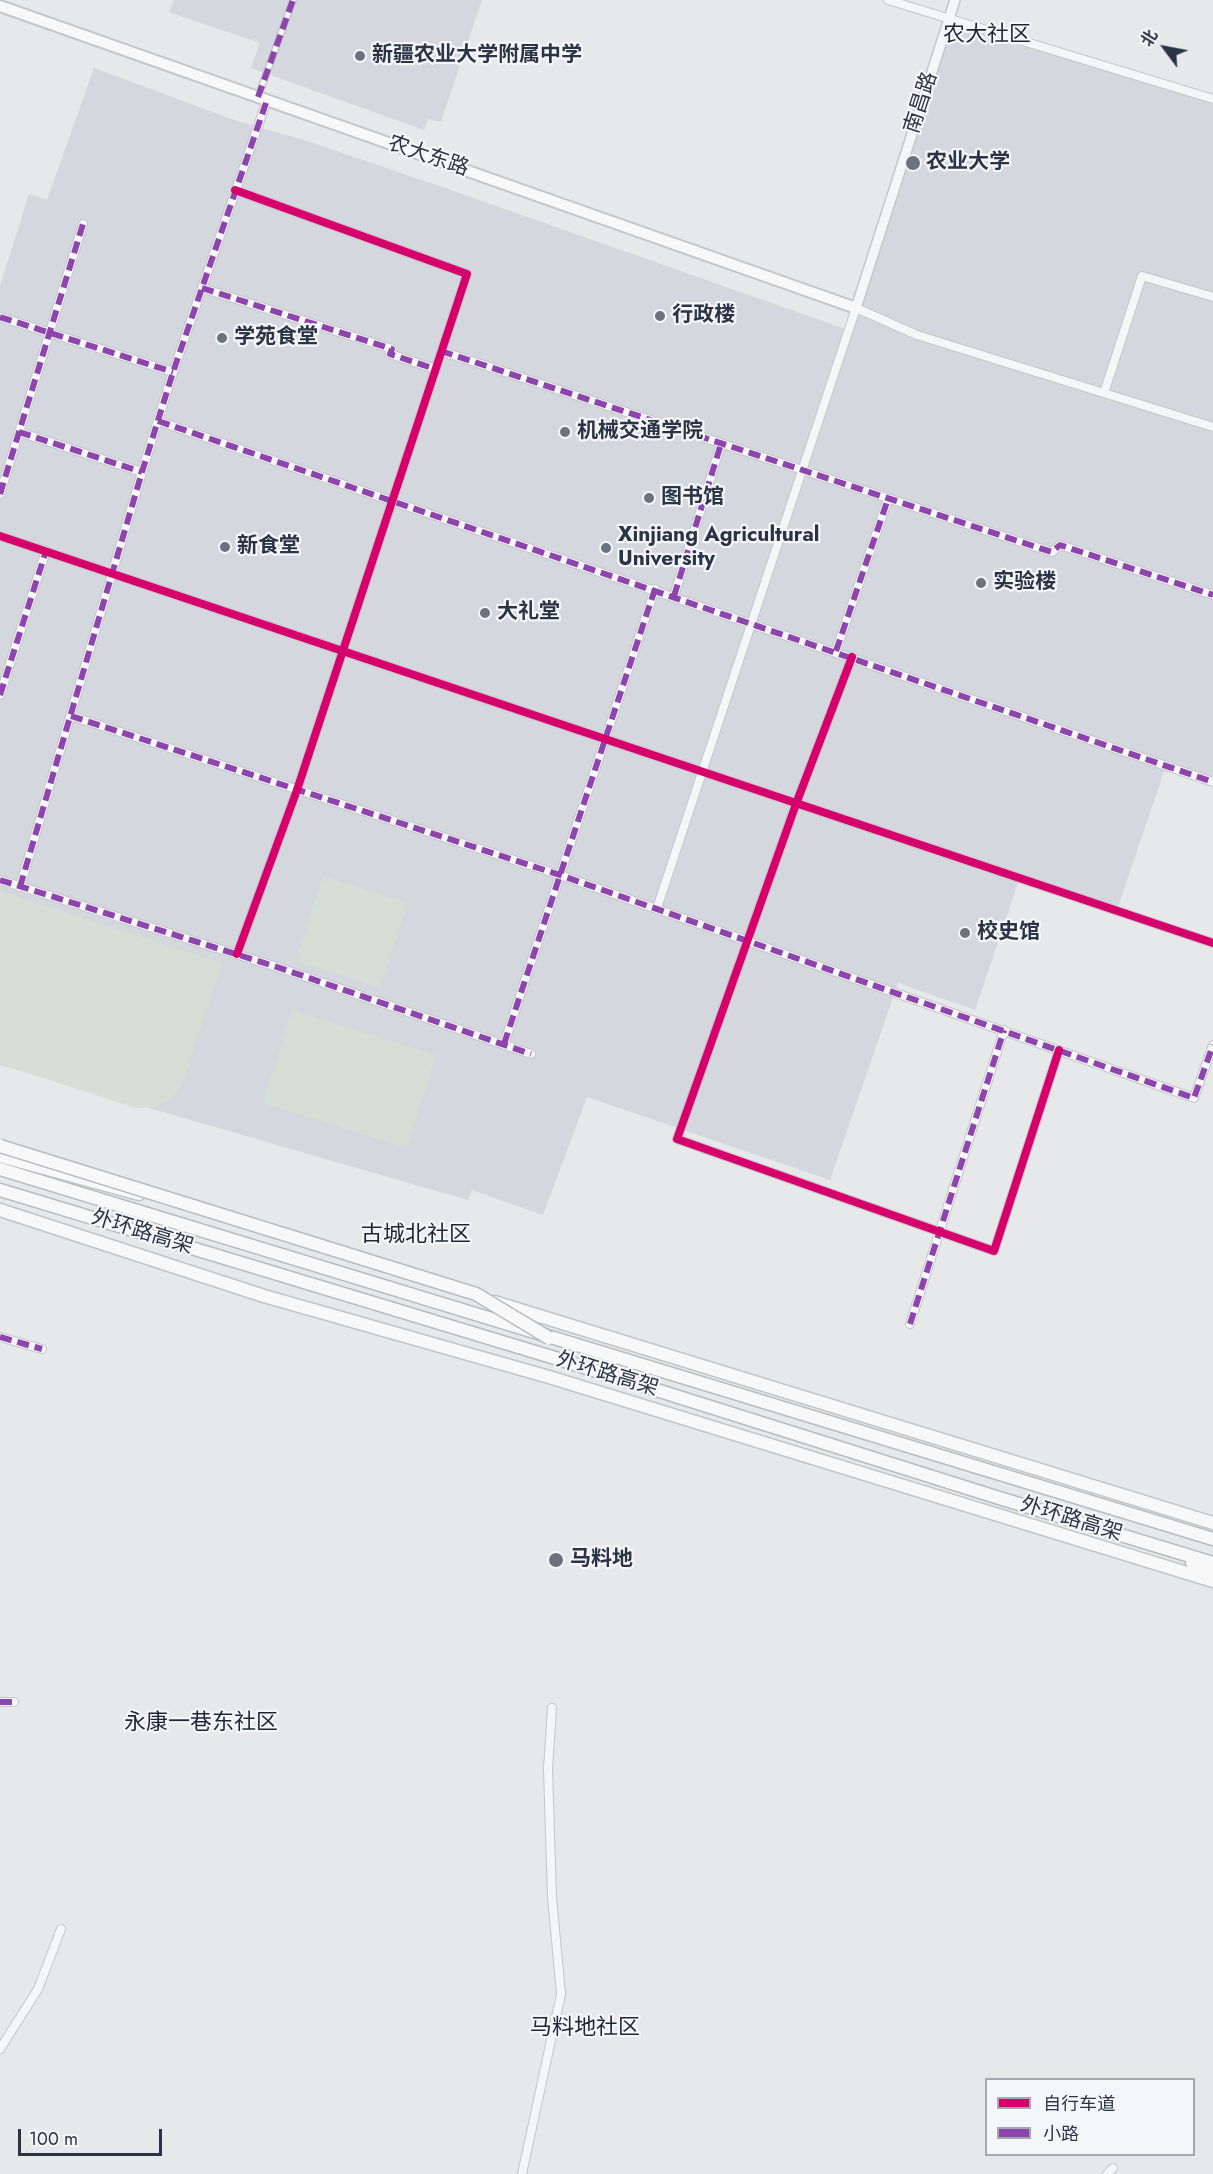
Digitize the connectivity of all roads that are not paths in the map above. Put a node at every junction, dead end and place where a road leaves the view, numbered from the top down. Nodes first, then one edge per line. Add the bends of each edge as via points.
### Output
1 (293, 0) edge
2 (888, 0) edge
3 (955, 0) edge
4 (0, 6) edge
5 (948, 20) junction
6 (262, 99) junction
7 (1213, 99) edge
8 (235, 190) junction
9 (83, 224) dead end
10 (202, 288) junction
11 (1213, 297) edge
12 (856, 308) junction
13 (0, 317) edge
14 (50, 332) junction
15 (441, 351) junction
16 (435, 369) junction
17 (173, 372) junction
18 (1104, 393) junction
19 (158, 421) junction
20 (1213, 427) edge
21 (19, 432) junction
22 (721, 444) junction
23 (802, 471) junction
24 (142, 472) junction
25 (0, 494) edge
26 (888, 499) junction
27 (393, 500) junction
28 (0, 536) edge
29 (46, 551) junction
30 (112, 573) junction
31 (655, 589) junction
32 (1213, 595) edge
33 (674, 596) junction
34 (751, 622) junction
35 (343, 651) junction
36 (836, 651) junction
37 (852, 657) junction
38 (0, 695) edge
39 (71, 716) junction
40 (605, 738) junction
41 (702, 771) junction
42 (1213, 782) edge
43 (297, 790) junction
44 (796, 804) junction
45 (560, 875) junction
46 (0, 880) edge
47 (20, 887) junction
48 (657, 908) junction
49 (747, 941) junction
50 (1213, 943) edge
51 (237, 954) junction
52 (1004, 1030) junction
53 (504, 1044) junction
54 (1213, 1045) edge
55 (1059, 1050) junction
56 (531, 1054) dead end
57 (1210, 1067) edge
58 (0, 1146) edge
59 (0, 1156) edge
60 (0, 1169) edge
61 (0, 1190) edge
62 (0, 1210) edge
63 (938, 1231) junction
64 (910, 1324) dead end
65 (0, 1337) edge
66 (549, 1338) junction
67 (42, 1349) dead end
68 (1213, 1522) edge
69 (1213, 1539) edge
70 (1159, 1546) junction
71 (1213, 1563) edge
72 (1213, 1573) edge
73 (1213, 1581) edge
74 (0, 1702) edge
75 (14, 1702) dead end
76 (552, 1708) dead end
77 (61, 1929) dead end
78 (0, 2049) edge
79 (522, 2174) edge

1 - 6 street
2 - 5 street
3 - 5 street, 南昌路
4 - 6 main road, 农大东路
5 - 7 street
5 - 12 street, 南昌路
6 - 8 street
6 - 12 main road, 农大东路
8 - 10 street
8 - 15 street via 467,274
9 - 14 street
10 - 16 street via 392,349 390,354
10 - 17 street
11 - 18 street via 1142,276
12 - 18 street via 917,336
12 - 23 street
13 - 14 street
14 - 17 street
14 - 21 street
15 - 16 street
15 - 22 street
16 - 27 street
17 - 19 street
18 - 20 street
19 - 24 street
19 - 27 street
21 - 24 street
21 - 25 street
22 - 23 street
22 - 33 street
23 - 26 street
23 - 34 street
24 - 30 street
26 - 32 street via 1052,552 1060,545
26 - 36 street
27 - 31 street
27 - 35 street
28 - 29 street
29 - 30 street
29 - 38 street
30 - 35 street
30 - 39 street
31 - 33 street
31 - 40 street
33 - 34 street
34 - 36 street
34 - 41 street
35 - 40 street
35 - 43 street
36 - 37 street
37 - 42 street
37 - 44 street
39 - 43 street
39 - 47 street
40 - 41 street
40 - 45 street
41 - 44 street
41 - 48 street
43 - 45 street
43 - 51 street
44 - 49 street
44 - 50 street
45 - 48 street
45 - 53 street
46 - 47 street
47 - 51 street
48 - 49 street
49 - 52 street
49 - 63 street via 677,1139
51 - 53 street
52 - 55 street
52 - 63 street
53 - 56 street
54 - 57 street
55 - 57 street via 1194,1098
55 - 63 street via 994,1251
58 - 66 main road, bridge via 476,1294
59 - 68 main road via 100,1186 204,1208 551,1320
60 - 66 main road, 外环路高架, bridge
61 - 70 main road, 外环路高架
62 - 73 main road via 264,1296 549,1377
63 - 64 street
65 - 67 street
66 - 69 main road, 外环路高架
70 - 71 main road, 外环路高架
70 - 72 main road
74 - 75 street
76 - 79 street via 548,1769 552,1897 561,1994
77 - 78 street via 38,1989

